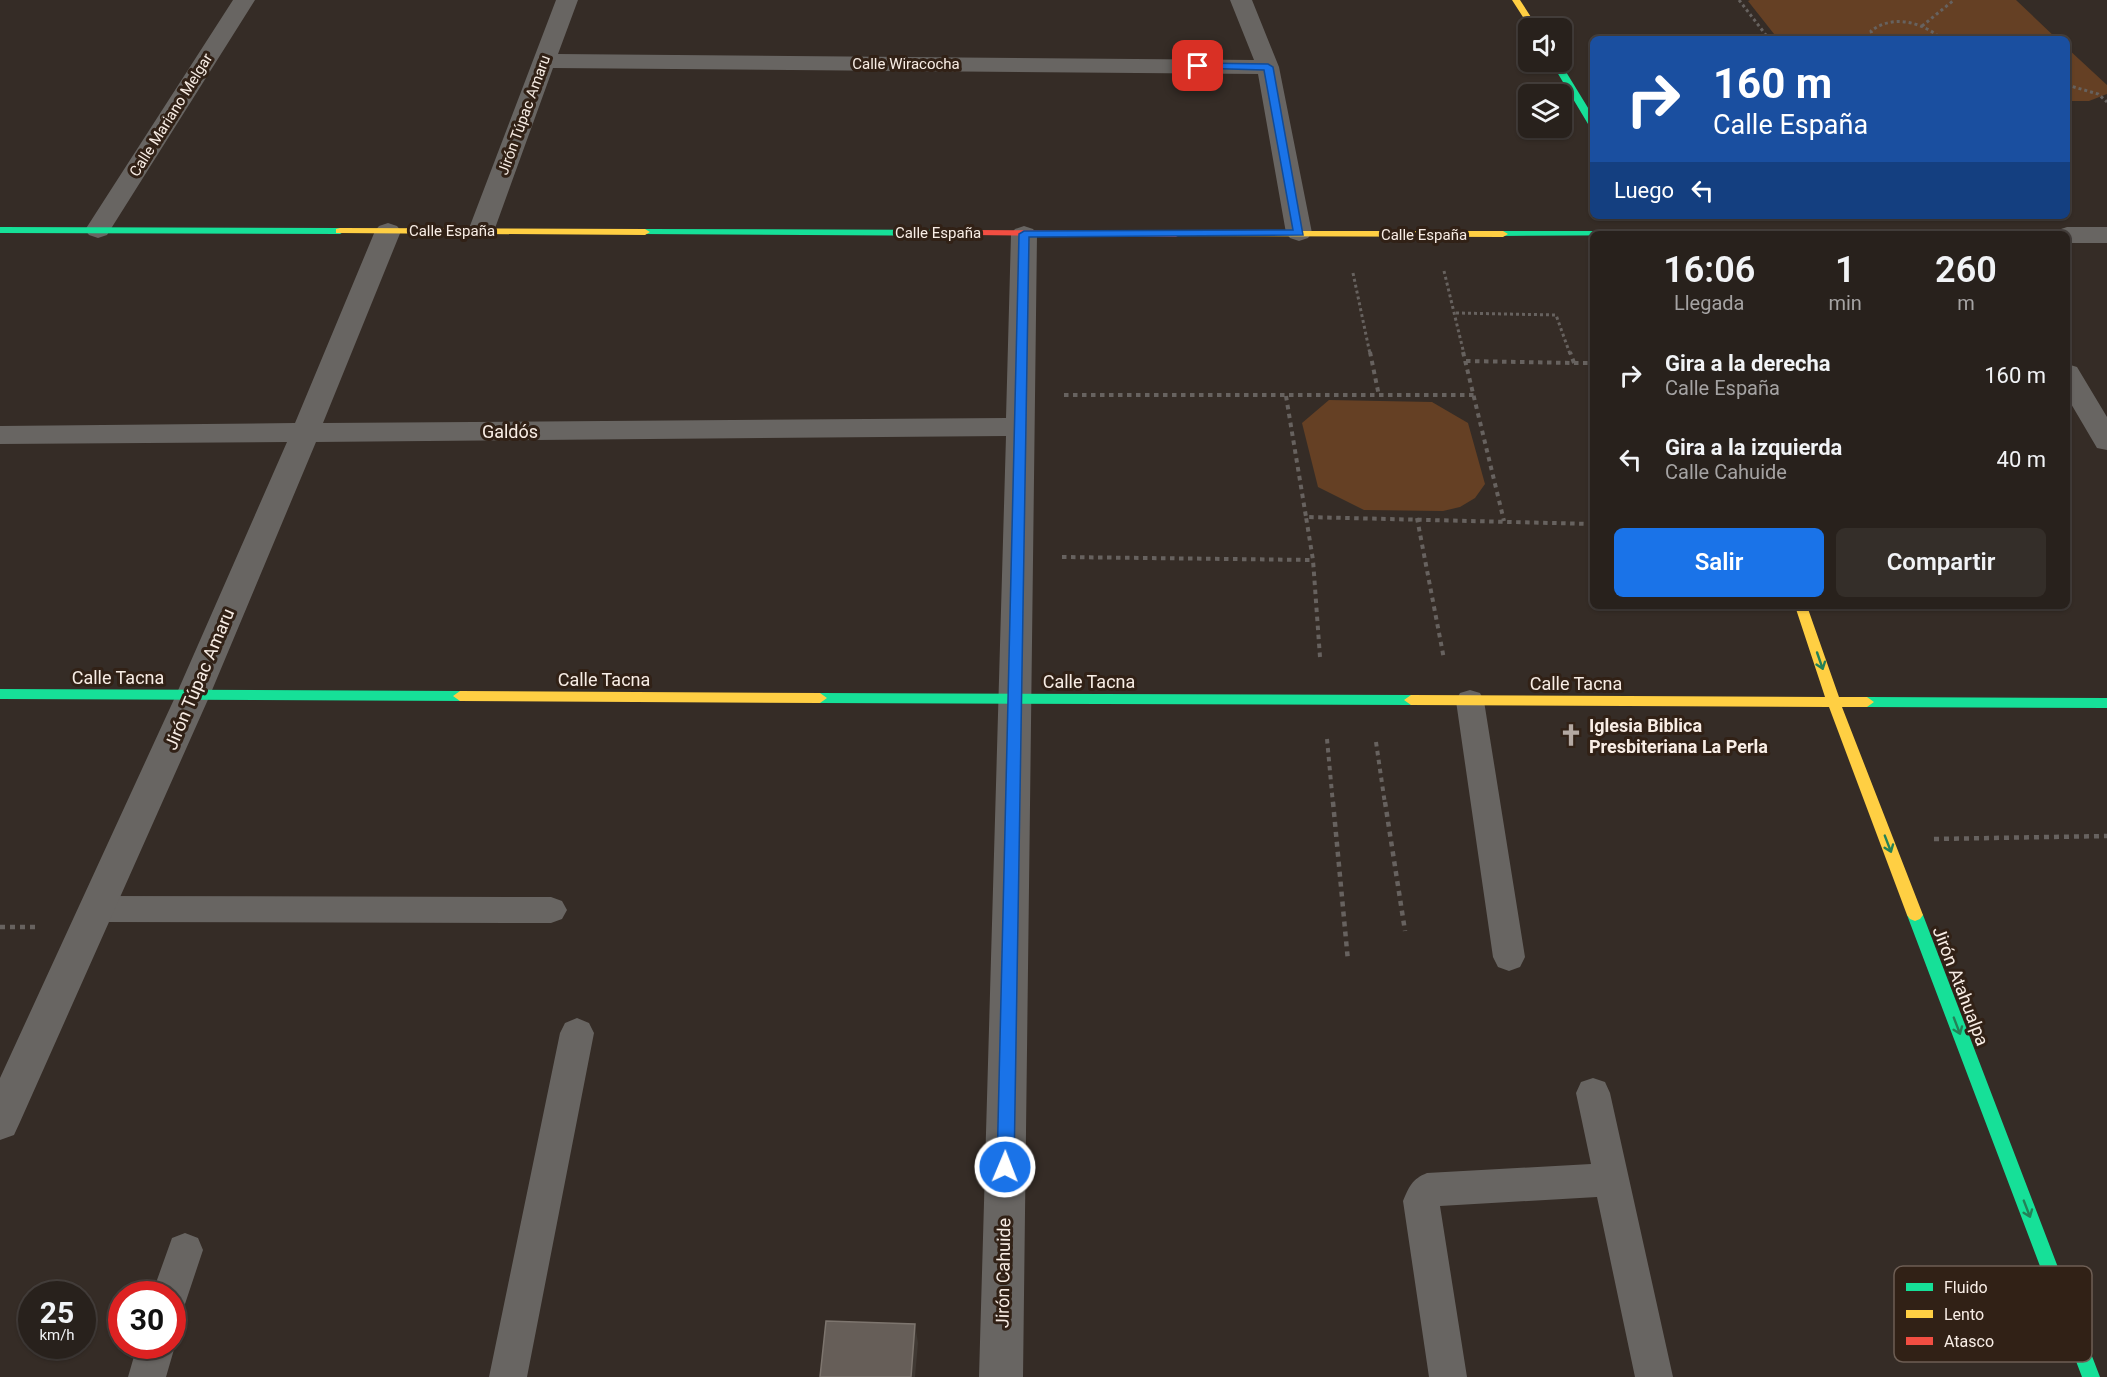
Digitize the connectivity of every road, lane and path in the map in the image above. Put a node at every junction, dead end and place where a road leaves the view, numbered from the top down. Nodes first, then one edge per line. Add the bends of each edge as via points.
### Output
1 (244, 0) edge
2 (567, 0) edge
3 (1241, 0) edge
4 (1516, 0) edge
5 (1739, 0) edge
6 (1954, 0) edge
7 (1528, 18) edge
8 (1922, 26) junction
9 (1767, 36) edge
10 (1873, 36) edge
11 (1937, 36) edge
12 (544, 61) junction
13 (1268, 67) junction
14 (1561, 72) edge
15 (2070, 86) edge
16 (2107, 102) edge
17 (1590, 119) edge
18 (0, 230) edge
19 (98, 230) junction
20 (388, 231) junction
21 (481, 231) junction
22 (1299, 233) junction
23 (1024, 234) junction
24 (1345, 234) junction
25 (1590, 234) edge
26 (2070, 235) edge
27 (2107, 235) edge
28 (1435, 236) junction
29 (1456, 313) junction
30 (1466, 361) junction
31 (1574, 363) junction
32 (1590, 363) edge
33 (2070, 378) edge
34 (1474, 395) junction
35 (1286, 396) junction
36 (1379, 396) junction
37 (1021, 411) junction
38 (305, 433) junction
39 (0, 435) edge
40 (2107, 441) edge
41 (1306, 517) junction
42 (1417, 519) junction
43 (1504, 521) junction
44 (1590, 524) edge
45 (1018, 557) junction
46 (1313, 560) junction
47 (1802, 609) edge
48 (0, 694) edge
49 (193, 695) junction
50 (1323, 698) junction
51 (1015, 699) junction
52 (1369, 700) junction
53 (1461, 701) junction
54 (1834, 703) junction
55 (2107, 703) edge
56 (2107, 836) edge
57 (1886, 840) junction
58 (98, 909) junction
59 (551, 910) dead end
60 (1405, 930) dead end
61 (1509, 957) dead end
62 (1348, 961) dead end
63 (577, 1033) dead end
64 (1593, 1093) dead end
65 (0, 1122) edge
66 (1609, 1180) junction
67 (185, 1250) dead end
68 (2049, 1266) edge
69 (175, 1281) edge
70 (152, 1359) edge
71 (2085, 1362) edge
72 (147, 1377) edge
73 (508, 1377) edge
74 (1001, 1377) edge
75 (1448, 1377) edge
76 (1654, 1377) edge
77 (2091, 1377) edge

1 - 19 street, Calle Mariano Melgar
2 - 12 street, Jirón Túpac Amaru
3 - 13 street
4 - 7 street
5 - 9 path
6 - 8 path
8 - 10 path via 1904,22 1882,24 1872,31
8 - 11 path
12 - 13 street, Calle Wiracocha
12 - 21 street, Jirón Túpac Amaru
13 - 22 street
14 - 17 street
15 - 16 path via 2098,94
18 - 19 street, Calle España
19 - 20 street, Calle España
20 - 21 street, Calle España
20 - 38 street, Jirón Túpac Amaru
21 - 23 street, Calle España
22 - 23 street, Calle España
22 - 24 street, Calle España
23 - 37 street, Jirón Cahuide
24 - 28 street, Calle España
24 - 36 path
25 - 28 street, Calle España
26 - 27 street
28 - 29 path
29 - 30 path
29 - 31 path via 1556,315
30 - 31 path
30 - 34 path
31 - 32 path
33 - 40 street
34 - 36 path
34 - 43 path
35 - 36 path
35 - 37 path
35 - 41 path
37 - 38 street, Galdós
37 - 45 street, Jirón Cahuide
38 - 39 street, Galdós
38 - 49 street, Jirón Túpac Amaru
41 - 42 path
41 - 46 path
42 - 43 path
42 - 53 path
43 - 44 path
45 - 46 path
45 - 51 street, Jirón Cahuide
46 - 50 path
47 -> 54 street, Jirón Atahualpa
48 - 49 street, Calle Tacna
49 - 51 street, Calle Tacna
49 - 58 street, Jirón Túpac Amaru
50 - 51 street, Calle Tacna
50 - 52 street, Calle Tacna
50 - 62 path
51 - 74 street, Jirón Cahuide
52 - 53 street, Calle Tacna
52 - 60 path
53 - 54 street, Calle Tacna
53 - 61 lane
54 - 55 street, Calle Tacna
54 - 57 street, Jirón Atahualpa
56 - 57 path
57 -> 68 street, Jirón Atahualpa
58 - 59 lane
58 - 65 street, Jirón Túpac Amaru
63 - 73 lane
64 - 66 lane
66 - 75 lane via 1426,1190 1420,1201
66 - 76 lane
67 - 69 lane
70 - 72 lane
71 -> 77 street, Jirón Atahualpa

